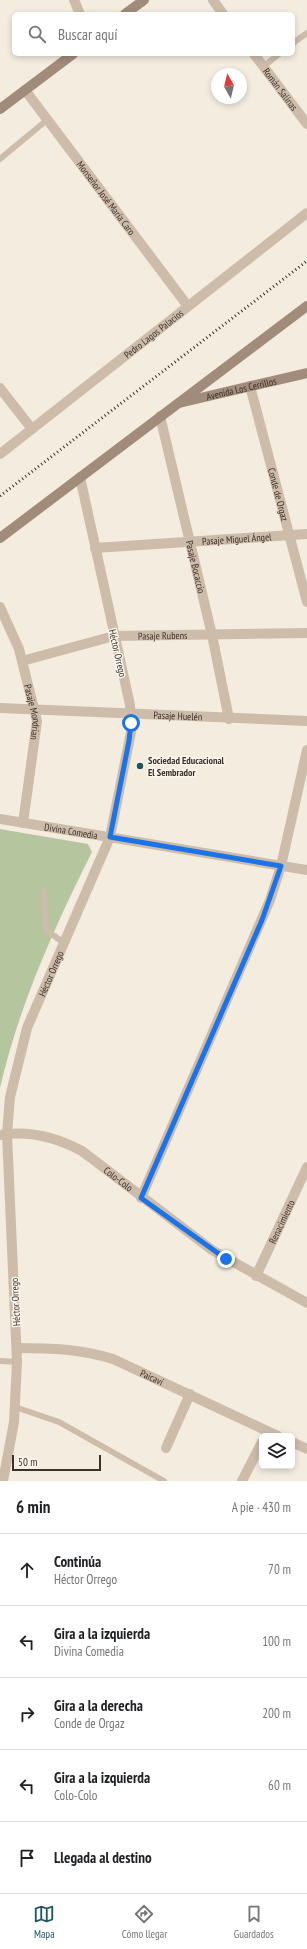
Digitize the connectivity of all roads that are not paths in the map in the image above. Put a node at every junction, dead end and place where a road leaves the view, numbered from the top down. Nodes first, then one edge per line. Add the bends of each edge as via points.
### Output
1 (74, 0) edge
2 (144, 0) edge
3 (212, 0) edge
4 (79, 12) edge
5 (128, 12) edge
6 (221, 12) edge
7 (307, 33) edge
8 (295, 42) edge
9 (70, 56) edge
10 (255, 56) edge
11 (277, 56) edge
12 (263, 67) junction
13 (25, 90) junction
14 (0, 109) edge
15 (47, 120) junction
16 (307, 124) edge
17 (0, 158) edge
18 (307, 213) edge
19 (187, 305) junction
20 (307, 306) edge
21 (307, 373) edge
22 (250, 386) junction
23 (0, 388) edge
24 (176, 404) junction
25 (160, 416) junction
26 (32, 429) junction
27 (0, 454) edge
28 (80, 476) junction
29 (307, 534) edge
30 (289, 535) junction
31 (0, 538) edge
32 (189, 541) junction
33 (94, 548) junction
34 (307, 602) edge
35 (0, 607) edge
36 (307, 633) edge
37 (212, 635) junction
38 (114, 636) junction
39 (22, 660) junction
40 (0, 708) edge
41 (35, 710) junction
42 (131, 714) junction
43 (229, 719) junction
44 (307, 722) edge
45 (307, 750) edge
46 (0, 819) edge
47 (23, 823) junction
48 (110, 837) junction
49 (281, 866) junction
50 (307, 870) edge
51 (44, 891) dead end
52 (64, 943) junction
53 (3, 1135) edge
54 (307, 1167) edge
55 (141, 1198) junction
56 (256, 1276) junction
57 (307, 1303) edge
58 (17, 1348) junction
59 (0, 1361) edge
60 (17, 1362) junction
61 (190, 1394) junction
62 (15, 1407) junction
63 (264, 1433) edge
64 (295, 1443) edge
65 (166, 1448) dead end
66 (259, 1448) edge
67 (307, 1449) edge
68 (3, 1466) edge
69 (3, 1481) edge
70 (164, 1481) edge
71 (242, 1481) edge

1 - 4 street
2 - 5 main road
3 - 6 street
7 - 8 lane
9 - 13 main road
10 - 12 street, Román Salinas
11 - 12 lane
12 - 16 street, Román Salinas
13 - 14 main road
13 - 15 street, Monseñor José María Caro
15 - 17 lane
15 - 19 street, Monseñor José María Caro
18 - 19 street, Pedro Lagos Palacios
19 - 26 street, Pedro Lagos Palacios
20 - 24 main road
21 - 22 main road, Avenida Los Cerrillos
22 - 24 main road, Avenida Los Cerrillos
22 - 30 street, Conde de Orgaz
23 - 26 street
24 - 25 main road
25 - 28 main road
25 - 32 street, Pasaje Bocaccio
26 - 27 street, Pedro Lagos Palacios
28 - 31 main road
28 - 33 street, Héctor Orrego
29 - 30 street, Pasaje Miguel Ángel
30 - 32 street, Pasaje Miguel Ángel
30 - 34 street, Conde de Orgaz
32 - 33 street, Pasaje Miguel Ángel
32 - 37 street, Pasaje Bocaccio
33 - 38 street, Héctor Orrego
35 - 39 street, Pasaje Mondrian
36 - 37 street, Pasaje Rubens
37 - 38 street, Pasaje Rubens
37 - 43 street, Pasaje Bocaccio
38 - 39 street, Pasaje Rubens
38 - 42 street, Héctor Orrego
39 - 41 street, Pasaje Mondrian
40 - 41 street, Pasaje Huelén
41 - 42 street, Pasaje Huelén
41 - 47 street, Pasaje Mondrian via 37,726
42 - 43 street, Pasaje Huelén
42 - 48 street, Héctor Orrego via 129,741
43 - 44 street, Pasaje Huelén
45 - 49 street
46 - 47 street, Divina Comedia
47 - 48 street, Divina Comedia
48 - 49 street, Divina Comedia
48 - 52 street, Héctor Orrego
49 - 50 street, Divina Comedia
49 - 55 street via 262,920
51 - 52 lane via 46,930
52 - 53 street, Héctor Orrego via 23,1041
53 - 55 street, Colo-Colo via 34,1134 72,1146
53 - 58 street, Héctor Orrego
54 - 56 street, Renacimiento
55 - 56 street, Colo-Colo via 212,1250
56 - 57 street, Colo-Colo
58 - 60 street, Héctor Orrego
58 - 61 street, Paicaví via 69,1349 94,1353 128,1365
59 - 60 lane
60 - 62 street, Héctor Orrego
61 - 63 street, Paicaví
61 - 65 street
62 - 68 street, Héctor Orrego
62 - 70 lane via 60,1422
64 - 67 street
66 - 71 street
68 - 69 street, Héctor Orrego

